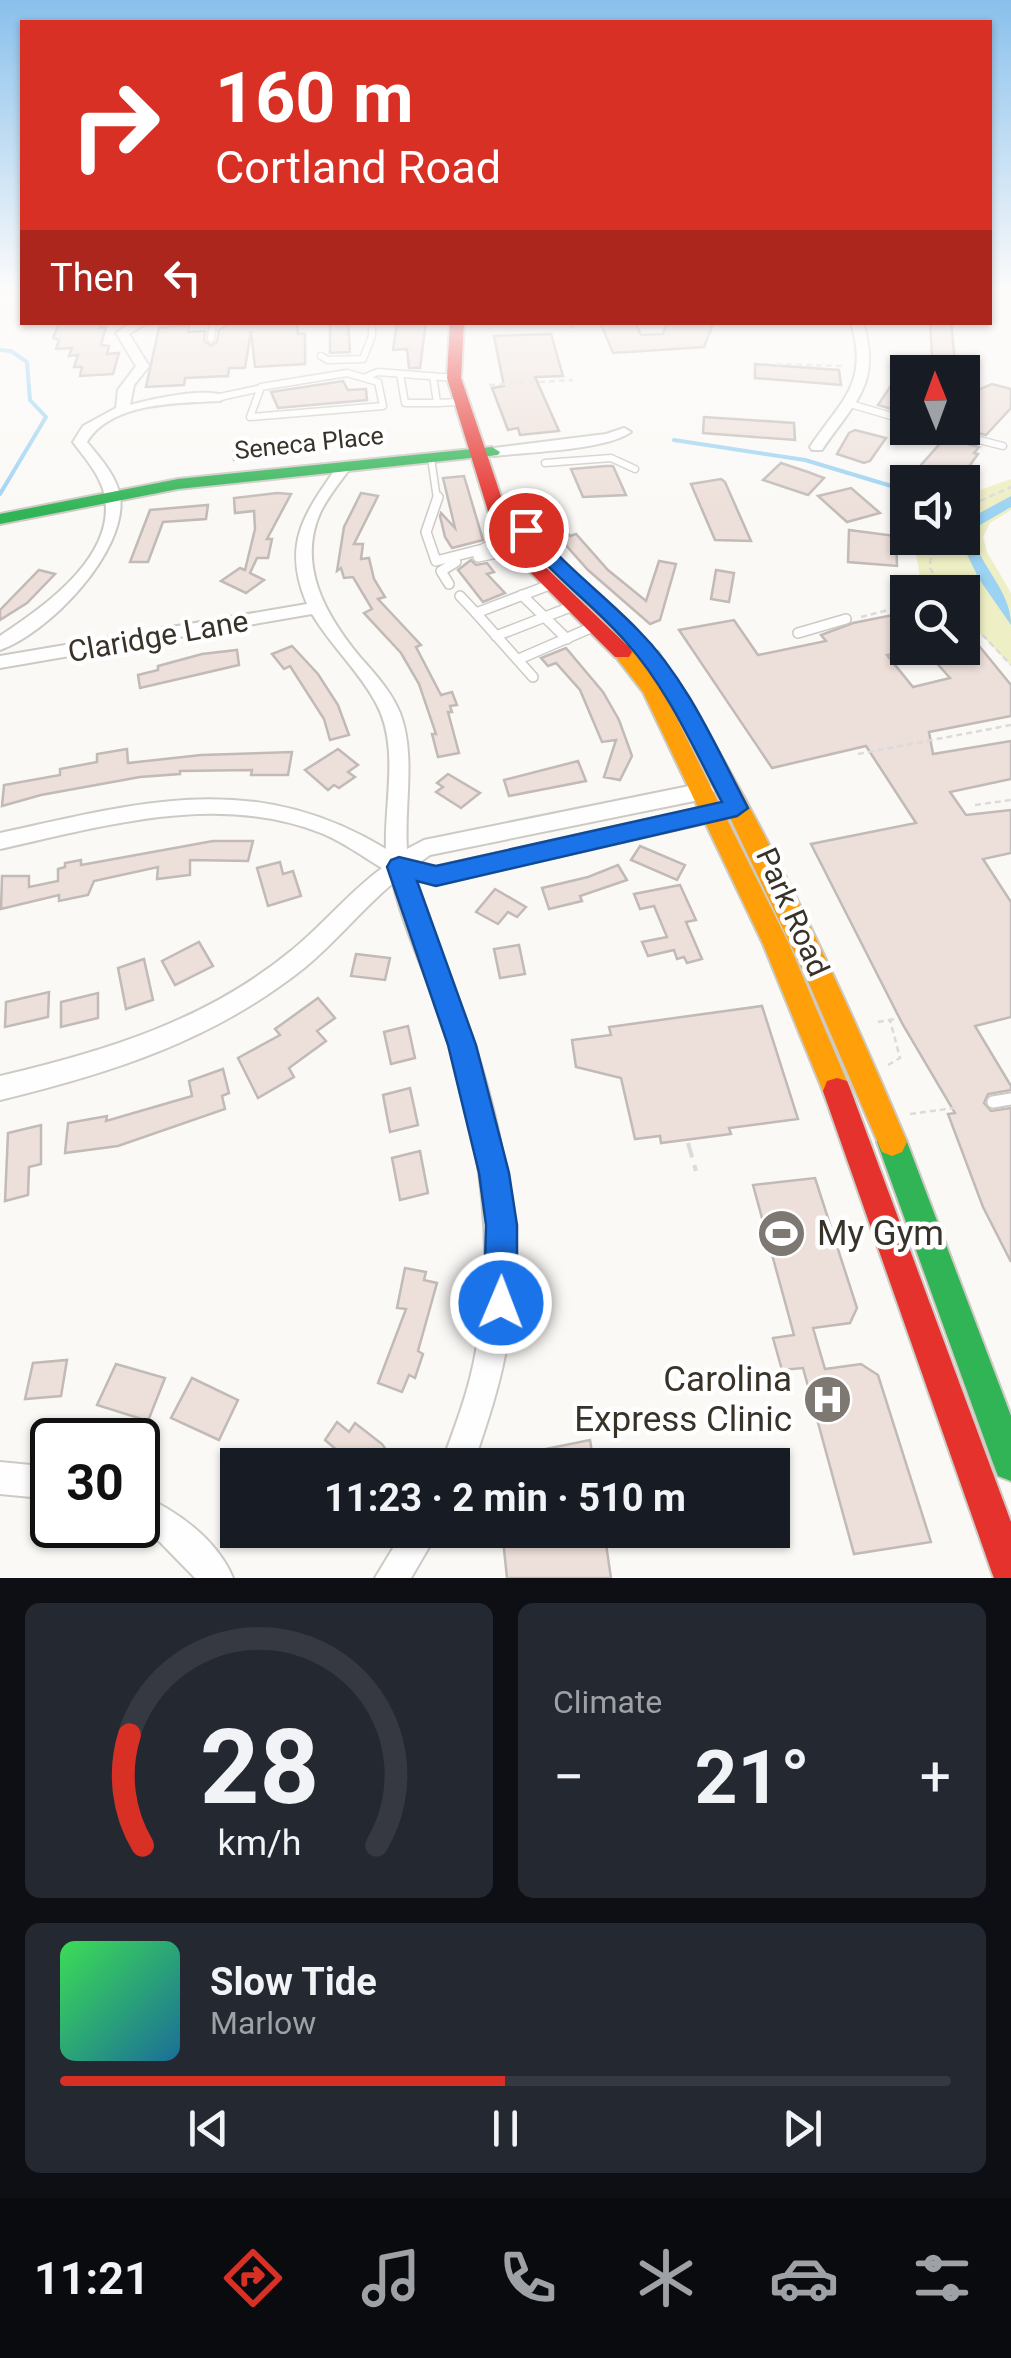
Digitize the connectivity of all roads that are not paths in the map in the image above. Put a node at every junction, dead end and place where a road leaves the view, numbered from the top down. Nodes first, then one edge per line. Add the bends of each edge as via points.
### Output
1 (143, 366) edge
2 (447, 366) edge
3 (472, 366) edge
4 (865, 366) edge
5 (400, 374) junction
6 (366, 376) junction
7 (444, 377) junction
8 (258, 389) junction
9 (220, 397) joint
10 (448, 402) junction
11 (848, 403) junction
12 (123, 410) junction
13 (890, 415) edge
14 (624, 432) dead end
15 (980, 440) edge
16 (1004, 446) dead end
17 (817, 447) dead end
18 (486, 452) junction
19 (431, 458) junction
20 (545, 463) dead end
21 (344, 467) junction
22 (636, 469) dead end
23 (112, 496) junction
24 (4, 519) edge
25 (516, 541) junction
26 (449, 584) dead end
27 (552, 584) junction
28 (522, 595) junction
29 (460, 596) dead end
30 (573, 606) junction
31 (316, 608) junction
32 (476, 613) junction
33 (544, 617) junction
34 (846, 619) road end
35 (595, 626) junction
36 (798, 633) dead end
37 (496, 636) junction
38 (567, 638) junction
39 (0, 644) edge
40 (519, 659) junction
41 (0, 662) edge
42 (534, 676) dead end
43 (720, 800) junction
44 (0, 840) edge
45 (399, 867) junction
46 (0, 1088) edge
47 (1011, 1099) edge
48 (993, 1102) dead end
49 (462, 1448) edge
50 (1011, 1463) edge
51 (0, 1478) edge
52 (30, 1481) edge
53 (160, 1521) edge
54 (411, 1548) edge
55 (1011, 1573) edge
56 (216, 1578) edge
57 (392, 1578) edge

1 - 12 street via 126,385
2 - 7 main road, Park Road
3 - 18 main road, Park Road
4 - 11 street
5 - 6 lane
5 - 7 lane
5 - 10 lane via 406,403
6 - 8 lane via 347,373
6 - 8 lane via 378,382 379,408 254,420
7 - 10 main road, Park Road
8 - 9 lane
9 - 12 street
10 - 18 main road, Park Road
11 - 13 lane
11 - 17 street
12 - 23 street via 81,437
14 - 18 street, Seneca Place
15 - 16 lane
18 - 19 main road, Seneca Place
18 - 25 main road, Park Road via 497,511
18 - 43 main road, Park Road via 533,541 632,635 689,712
19 - 21 main road, Seneca Place
19 - 25 lane via 440,494 424,533 436,561
20 - 22 lane via 611,458
21 - 23 main road, Seneca Place
21 - 31 street via 314,511 304,545 306,584
23 - 24 main road, Seneca Place
23 - 39 street via 111,526 82,577
25 - 26 lane via 443,568
25 - 27 main road, Park Road
27 - 28 lane
27 - 30 main road, Park Road
28 - 32 lane
28 - 33 lane
29 - 32 lane
30 - 33 lane
30 - 35 main road, Park Road
31 - 41 street, Claridge Lane
31 - 45 street via 374,684 393,721
32 - 37 lane
33 - 37 lane
33 - 38 lane
34 - 36 lane
35 - 38 lane
35 - 43 main road, Park Road via 652,689
37 - 40 lane
38 - 40 lane
40 - 42 lane
43 - 45 street via 424,848
43 - 50 main road, Park Road via 880,1110
43 - 55 main road, Park Road via 861,1150
44 - 45 street via 214,803 322,825
45 - 46 street via 367,888 286,968 203,1025 110,1062
45 - 49 street via 462,1045 501,1225 501,1303
47 - 48 lane
51 - 52 street
53 - 56 street via 188,1542
54 - 57 street

